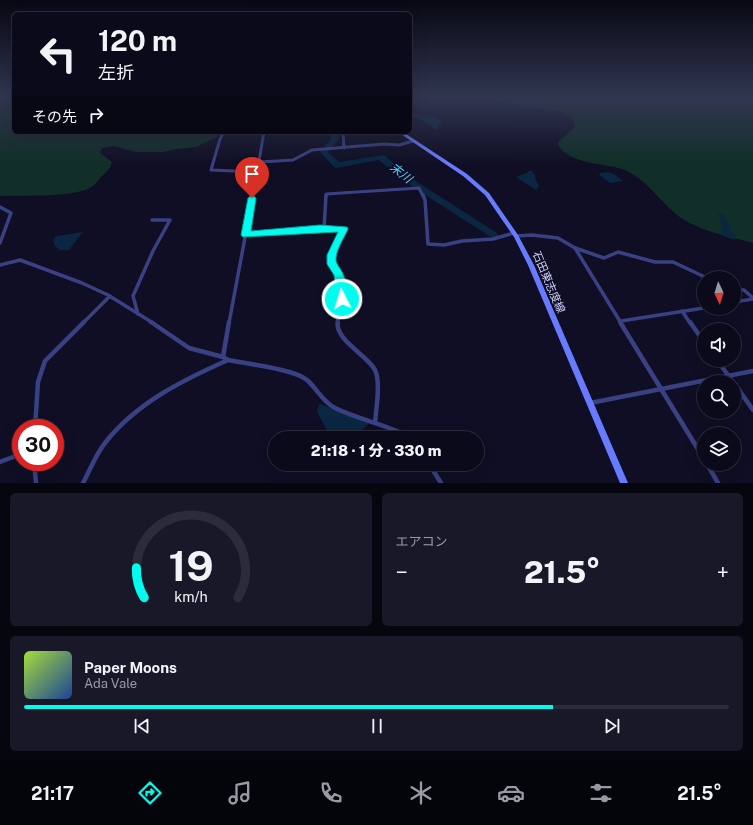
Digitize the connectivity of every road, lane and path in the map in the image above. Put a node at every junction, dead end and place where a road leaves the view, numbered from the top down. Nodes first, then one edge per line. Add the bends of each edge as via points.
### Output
1 (223, 134) edge
2 (264, 134) edge
3 (344, 134) edge
4 (403, 134) edge
5 (413, 141) junction
6 (344, 148) junction
7 (260, 162) junction
8 (256, 172) junction
9 (0, 207) edge
10 (152, 220) dead end
11 (324, 229) junction
12 (246, 235) junction
13 (515, 235) junction
14 (0, 243) edge
15 (575, 248) junction
16 (0, 265) edge
17 (697, 273) edge
18 (741, 290) edge
19 (110, 296) junction
20 (753, 298) edge
21 (741, 301) edge
22 (697, 309) edge
23 (682, 311) junction
24 (139, 315) junction
25 (621, 321) junction
26 (697, 332) edge
27 (222, 357) junction
28 (228, 360) junction
29 (753, 371) edge
30 (734, 375) edge
31 (697, 382) edge
32 (661, 389) junction
33 (741, 393) edge
34 (590, 402) junction
35 (753, 410) edge
36 (36, 419) edge
37 (376, 422) junction
38 (398, 431) edge
39 (697, 448) edge
40 (12, 457) edge
41 (0, 462) edge
42 (35, 471) edge
43 (434, 471) edge
44 (711, 471) edge
45 (36, 483) edge
46 (83, 483) edge
47 (441, 483) edge
48 (624, 483) edge
49 (718, 483) edge

1 - 8 street via 211,170
2 - 7 street
3 - 6 street
4 - 5 main road, 石田東志度線
5 - 6 street via 406,144
5 - 13 main road, 石田東志度線 via 478,185 496,205
6 - 7 street via 312,150 290,160
7 - 8 street
8 - 12 street
9 - 14 street via 11,213
10 - 24 street via 170,220 133,296
11 - 12 street
11 - 13 street via 326,194 419,188 425,200 428,244 444,245
11 - 37 street via 344,229 332,255 332,264 340,280 342,299 337,325 342,336 375,369 378,378
12 - 27 street
13 - 15 street via 558,238
13 - 34 main road, 石田東志度線 via 525,251
15 - 17 street via 604,258 618,252 642,260 673,262
15 - 25 street
16 - 19 street via 20,260
18 - 20 street
19 - 24 street
19 - 36 street via 45,361 38,382
20 - 21 street
22 - 23 street
23 - 25 street
23 - 26 street
24 - 27 street via 189,348
25 - 32 street
27 - 28 street
28 - 37 street via 294,373 307,380 330,405
28 - 46 street via 190,378 124,421 104,444
29 - 30 street
31 - 32 street
32 - 34 street
32 - 39 street
33 - 35 street
34 - 48 main road, 石田東志度線
37 - 38 street
40 - 41 street
42 - 45 street
43 - 47 street
44 - 49 street

